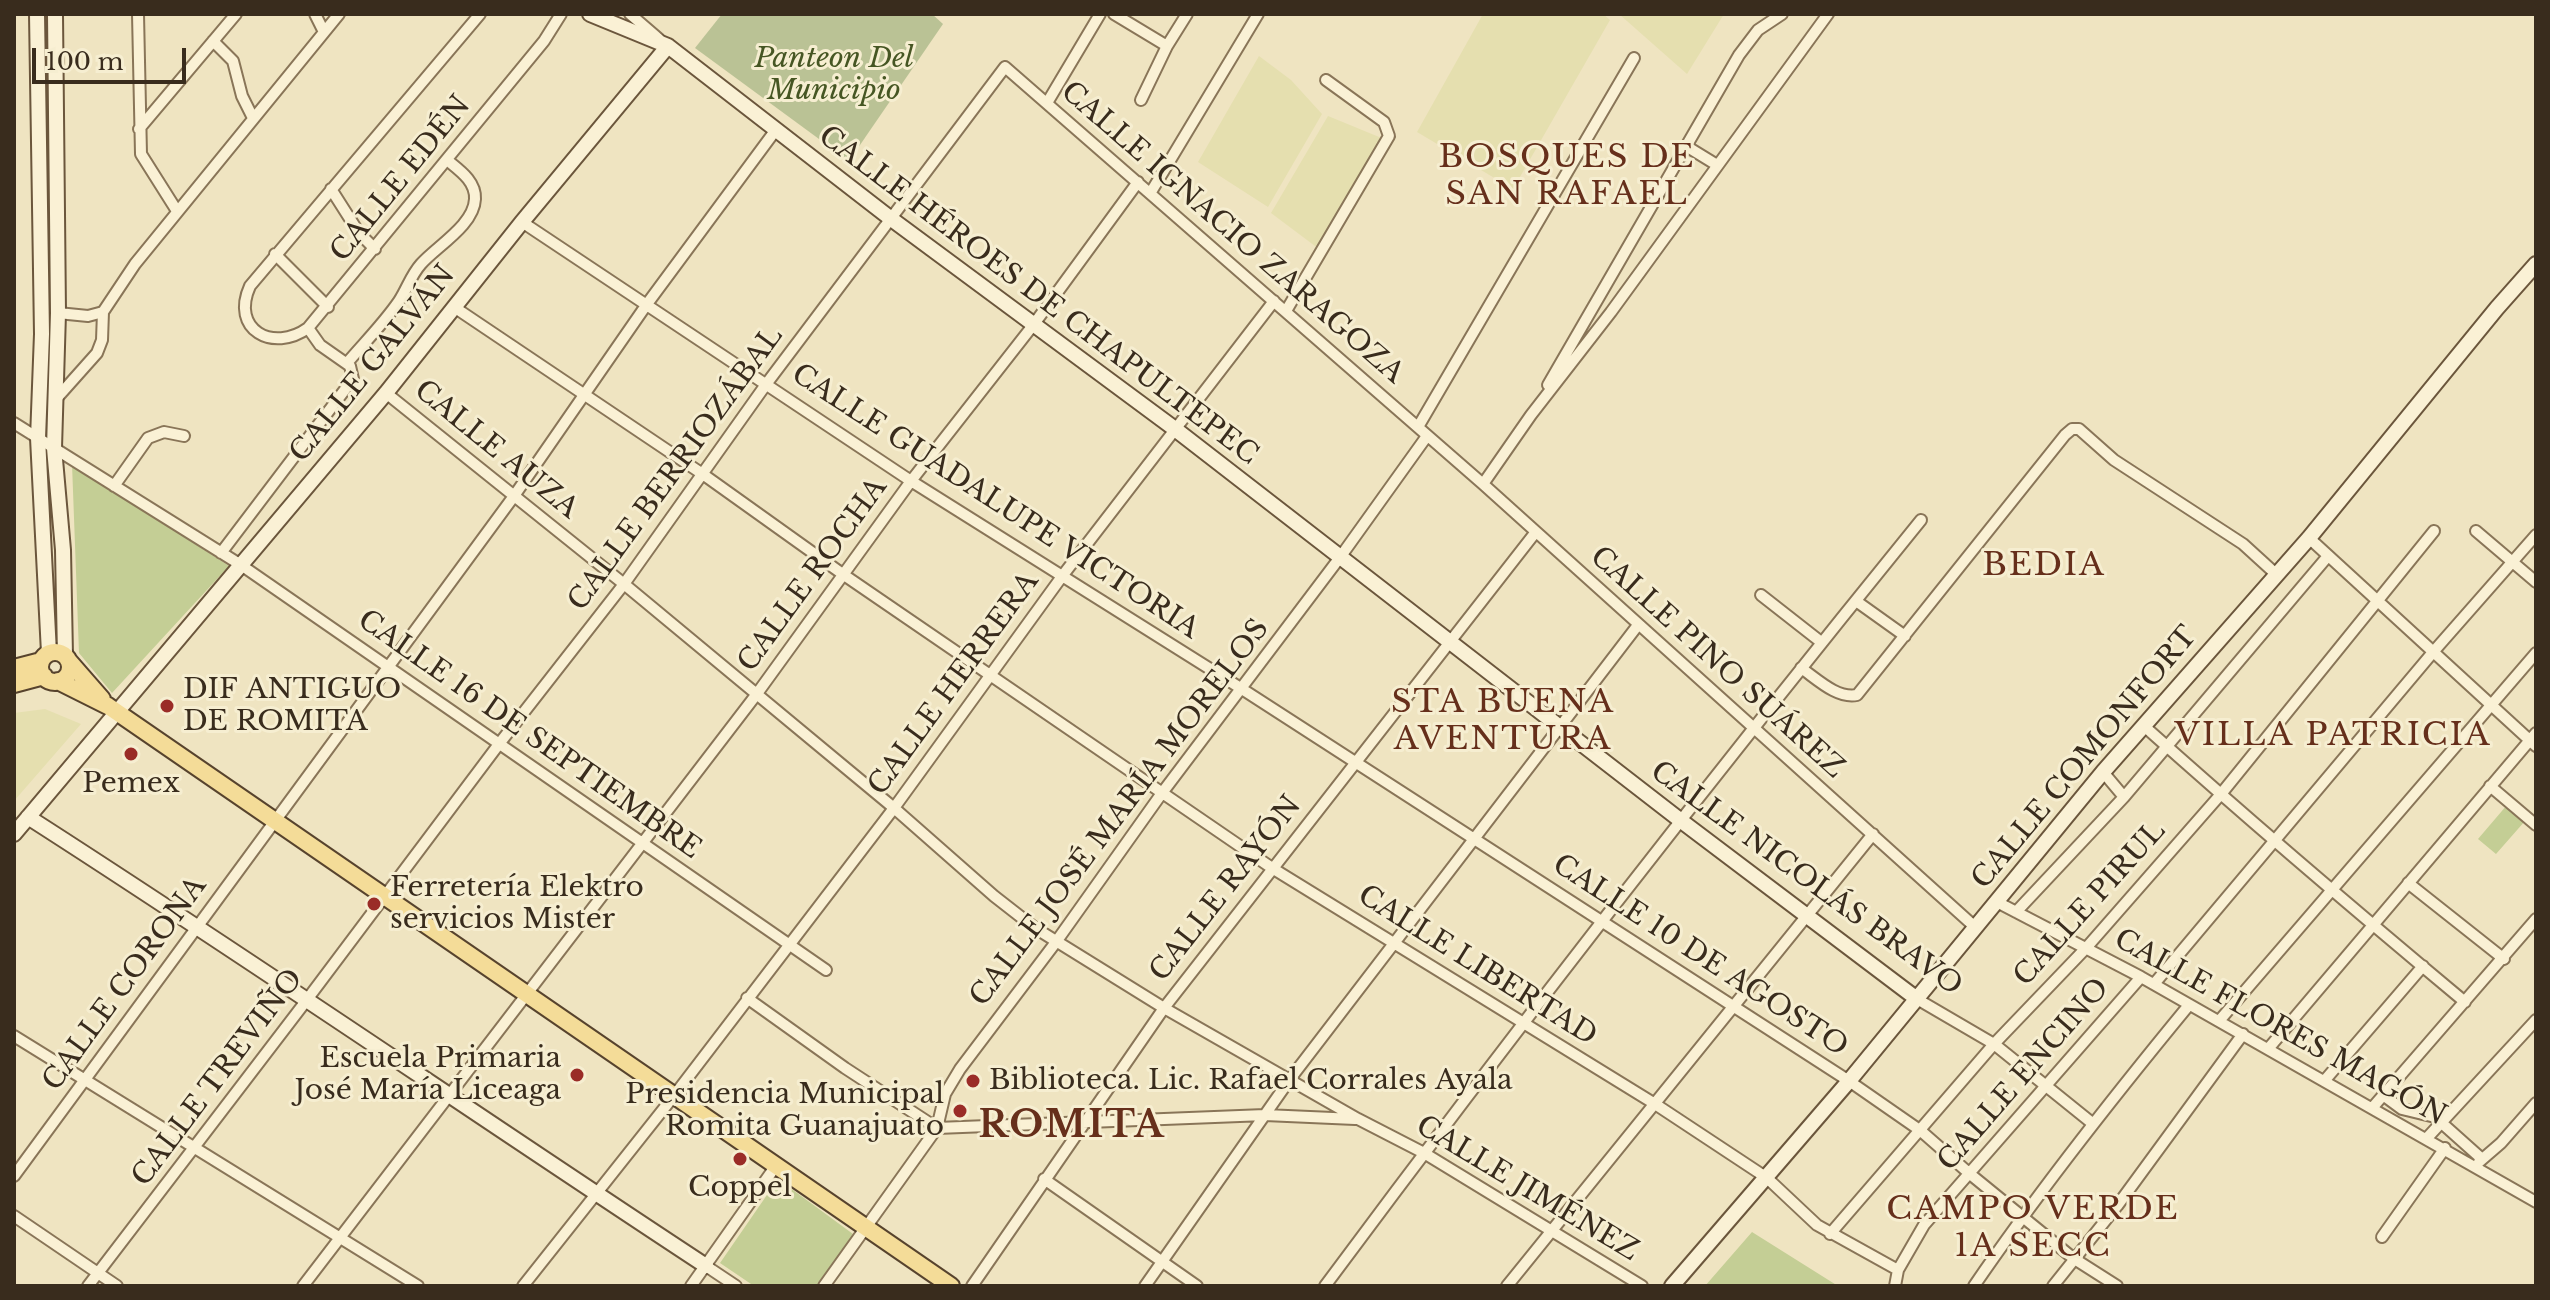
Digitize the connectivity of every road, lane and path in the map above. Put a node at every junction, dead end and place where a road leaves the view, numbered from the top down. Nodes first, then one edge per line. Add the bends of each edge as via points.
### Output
1 (37, 14) edge
2 (55, 14) edge
3 (138, 14) edge
4 (236, 14) edge
5 (315, 14) edge
6 (339, 14) edge
7 (480, 14) edge
8 (561, 14) edge
9 (590, 14) edge
10 (630, 14) edge
11 (1100, 14) edge
12 (1114, 14) edge
13 (1187, 14) edge
14 (1258, 14) edge
15 (1782, 14) edge
16 (1828, 14) edge
17 (324, 32) junction
18 (213, 41) junction
19 (668, 46) junction
20 (1167, 46) junction
21 (1634, 58) dead end
22 (1005, 67) joint
23 (1326, 80) dead end
24 (1141, 100) dead end
25 (1047, 103) junction
26 (253, 118) junction
27 (139, 129) junction
28 (775, 131) junction
29 (1686, 146) junction
30 (447, 160) junction
31 (1717, 165) junction
32 (1138, 182) junction
33 (331, 189) junction
34 (1151, 192) junction
35 (177, 211) junction
36 (890, 218) junction
37 (522, 222) junction
38 (375, 249) junction
39 (275, 254) junction
40 (2536, 264) edge
41 (1274, 301) junction
42 (1594, 302) junction
43 (647, 304) junction
44 (328, 307) junction
45 (454, 307) junction
46 (1286, 311) junction
47 (103, 312) junction
48 (1611, 312) junction
49 (58, 313) junction
50 (1034, 324) junction
51 (308, 328) junction
52 (347, 363) junction
53 (767, 383) junction
54 (386, 393) junction
55 (584, 396) junction
56 (56, 399) junction
57 (1531, 415) junction
58 (14, 423) edge
59 (1418, 427) junction
60 (1175, 429) junction
61 (184, 436) dead end
62 (1427, 436) junction
63 (38, 438) junction
64 (54, 448) junction
65 (704, 475) junction
66 (911, 481) junction
67 (1483, 484) junction
68 (114, 486) junction
69 (514, 496) junction
70 (1921, 520) dead end
71 (2434, 531) dead end
72 (2476, 531) dead end
73 (1535, 533) junction
74 (2536, 535) edge
75 (2309, 538) junction
76 (221, 553) junction
77 (1341, 556) junction
78 (2328, 556) junction
79 (2512, 562) junction
80 (241, 565) junction
81 (844, 575) junction
82 (1063, 575) junction
83 (2277, 575) junction
84 (2536, 582) edge
85 (624, 584) junction
86 (1761, 595) dead end
87 (1856, 601) junction
88 (2379, 601) junction
89 (1638, 625) junction
90 (1905, 636) junction
91 (1449, 641) junction
92 (1821, 642) junction
93 (2434, 651) junction
94 (2536, 653) edge
95 (54, 665) junction
96 (14, 668) edge
97 (389, 668) junction
98 (1801, 668) junction
99 (990, 673) junction
100 (14, 684) edge
101 (1242, 689) junction
102 (756, 695) junction
103 (2490, 704) junction
104 (113, 709) junction
105 (2144, 726) junction
106 (1754, 727) junction
107 (1561, 729) junction
108 (2534, 739) edge
109 (499, 744) junction
110 (2166, 746) junction
111 (1355, 763) junction
112 (2103, 772) junction
113 (2490, 786) junction
114 (1162, 793) junction
115 (2221, 794) junction
116 (2124, 797) junction
117 (894, 808) junction
118 (28, 817) junction
119 (1680, 820) junction
120 (275, 821) junction
121 (2536, 825) edge
122 (14, 834) edge
123 (1873, 834) junction
124 (1475, 840) junction
125 (2274, 841) junction
126 (643, 842) junction
127 (1272, 868) junction
128 (2408, 883) junction
129 (2334, 890) junction
130 (384, 898) junction
131 (1997, 902) junction
132 (2016, 912) junction
133 (1806, 916) junction
134 (2536, 919) edge
135 (1603, 921) junction
136 (2371, 925) junction
137 (198, 926) junction
138 (1975, 927) junction
139 (1056, 942) junction
140 (1395, 944) junction
141 (789, 945) junction
142 (2087, 947) junction
143 (2504, 959) junction
144 (2423, 966) junction
145 (826, 970) dead end
146 (2141, 977) junction
147 (2154, 984) junction
148 (526, 995) junction
149 (747, 998) junction
150 (1917, 999) junction
151 (306, 1001) junction
152 (2465, 1002) junction
153 (1734, 1005) junction
154 (2189, 1005) junction
155 (1164, 1008) junction
156 (2536, 1020) edge
157 (2219, 1021) junction
158 (1525, 1023) junction
159 (2243, 1034) junction
160 (14, 1036) edge
161 (1994, 1044) junction
162 (2268, 1049) junction
163 (86, 1079) junction
164 (1290, 1079) junction
165 (2325, 1080) junction
166 (1849, 1081) junction
167 (2045, 1085) junction
168 (2383, 1095) junction
169 (449, 1097) junction
170 (673, 1097) junction
171 (2536, 1103) edge
172 (1655, 1104) junction
173 (2373, 1107) junction
174 (1265, 1115) junction
175 (1358, 1119) junction
176 (1084, 1121) junction
177 (2092, 1123) junction
178 (2442, 1123) junction
179 (937, 1128) junction
180 (1921, 1131) junction
181 (2427, 1138) junction
182 (2465, 1146) junction
183 (195, 1147) junction
184 (2445, 1148) junction
185 (1424, 1153) junction
186 (2457, 1156) junction
187 (2478, 1163) junction
188 (775, 1167) junction
189 (1970, 1174) junction
190 (14, 1176) edge
191 (1767, 1178) junction
192 (1044, 1179) junction
193 (595, 1193) junction
194 (2536, 1202) edge
195 (14, 1216) edge
196 (2022, 1216) junction
197 (867, 1227) junction
198 (1551, 1230) junction
199 (1830, 1234) junction
200 (2382, 1237) dead end
201 (340, 1239) junction
202 (2073, 1258) junction
203 (1163, 1262) junction
204 (706, 1266) junction
205 (1898, 1270) junction
206 (98, 1273) junction
207 (88, 1286) edge
208 (117, 1286) edge
209 (303, 1286) edge
210 (418, 1286) edge
211 (523, 1286) edge
212 (691, 1286) edge
213 (736, 1286) edge
214 (824, 1286) edge
215 (951, 1286) edge
216 (972, 1286) edge
217 (1145, 1286) edge
218 (1197, 1286) edge
219 (1325, 1286) edge
220 (1507, 1286) edge
221 (1642, 1286) edge
222 (1672, 1286) edge
223 (1895, 1286) edge
224 (1974, 1286) edge
225 (2053, 1286) edge
226 (2117, 1286) edge

1 - 63 street via 42,334
2 - 49 street
3 - 27 street
4 - 18 street
5 - 17 street
6 - 17 street
7 - 33 street
8 - 30 street, CALLE EDÉN
9 - 19 street, CALLE HÉROES DE CHAPULTEPEC
10 - 19 street
11 - 25 street
12 - 20 street
13 - 20 street
14 - 34 street
15 - 29 street via 1748,41
16 - 31 street
17 - 26 street
18 - 26 street via 233,61
18 - 27 street
19 - 28 street, CALLE HÉROES DE CHAPULTEPEC
19 - 37 street, CALLE GALVÁN
20 - 24 street
21 - 59 street
22 - 25 street, CALLE IGNACIO ZARAGOZA
22 - 36 street, CALLE BERRIOZÁBAL
23 - 46 street via 1384,122 1389,136
25 - 32 street, CALLE IGNACIO ZARAGOZA
26 - 35 street
27 - 35 street via 141,154
28 - 36 street, CALLE HÉROES DE CHAPULTEPEC
28 - 43 street, CALLE CORONA
29 - 31 street
29 - 42 street
30 - 38 street, CALLE EDÉN
30 - 52 street via 472,185 470,213 418,266 397,304
31 - 48 street
32 - 34 street, CALLE IGNACIO ZARAGOZA
32 - 50 street, CALLE ROCHA
33 - 38 street
33 - 39 street
34 - 41 street, CALLE IGNACIO ZARAGOZA
35 - 47 street
36 - 50 street, CALLE HÉROES DE CHAPULTEPEC
36 - 53 street, CALLE BERRIOZÁBAL
37 - 43 street, CALLE GUADALUPE VICTORIA
37 - 45 street, CALLE GALVÁN
38 - 44 street, CALLE EDÉN
39 - 44 street
39 - 51 street via 244,299 248,323 271,338 298,336
40 - 75 street, CALLE COMONFORT
41 - 46 street, CALLE IGNACIO ZARAGOZA
41 - 60 street, CALLE HERRERA
42 - 48 street
42 - 57 street
43 - 53 street, CALLE GUADALUPE VICTORIA
43 - 55 street, CALLE CORONA
44 - 51 street, CALLE EDÉN
45 - 54 street, CALLE GALVÁN
45 - 55 street, CALLE LIBERTAD
46 - 59 street, CALLE IGNACIO ZARAGOZA
47 - 49 street
47 - 56 street via 97,353
48 - 57 street
49 - 56 street
50 - 60 street, CALLE HÉROES DE CHAPULTEPEC
50 - 66 street, CALLE ROCHA
51 - 52 street via 320,345
52 - 76 street via 353,372 350,385
53 - 65 street, CALLE BERRIOZÁBAL
53 - 66 street, CALLE GUADALUPE VICTORIA
54 - 69 street, CALLE AUZA
54 - 80 street, CALLE GALVÁN
55 - 65 street, CALLE LIBERTAD
55 - 69 street, CALLE CORONA
56 - 64 street
57 - 67 street
58 - 63 street, CALLE 16 DE SEPTIEMBRE
59 - 62 street, CALLE IGNACIO ZARAGOZA
60 - 77 street, CALLE HÉROES DE CHAPULTEPEC
60 - 82 street, CALLE HERRERA
61 - 68 street via 164,432 148,438
62 - 67 street, CALLE PINO SUÁREZ
62 - 77 street, CALLE JOSÉ MARÍA MORELOS
63 - 64 street, CALLE 16 DE SEPTIEMBRE
63 - 95 street
64 - 68 street, CALLE 16 DE SEPTIEMBRE
64 - 95 street via 63,550
65 - 81 street, CALLE LIBERTAD
65 - 85 street, CALLE BERRIOZÁBAL
66 - 81 street, CALLE ROCHA
66 - 82 street, CALLE GUADALUPE VICTORIA
67 - 73 street, CALLE PINO SUÁREZ
68 - 76 street, CALLE 16 DE SEPTIEMBRE
69 - 85 street, CALLE AUZA
69 - 97 street, CALLE CORONA
70 - 87 street
71 - 88 street, CALLE PIRUL
72 - 79 street
73 - 89 street, CALLE PINO SUÁREZ
73 - 91 street, CALLE RAYÓN
74 - 79 street, CALLE ENCINO
75 - 78 street
75 - 83 street, CALLE COMONFORT
76 - 80 street, CALLE 16 DE SEPTIEMBRE
77 - 91 street, CALLE NICOLÁS BRAVO
77 - 101 street, CALLE JOSÉ MARÍA MORELOS
78 - 88 street
78 - 110 street
79 - 84 street
79 - 93 street, CALLE ENCINO
80 - 97 street, CALLE 16 DE SEPTIEMBRE
80 - 104 street, CALLE GALVÁN
81 - 99 street, CALLE LIBERTAD
81 - 102 street, CALLE ROCHA
82 - 99 street, CALLE HERRERA
82 - 101 street, CALLE GUADALUPE VICTORIA
83 - 90 street via 2243,544 2072,429
83 - 105 street, CALLE COMONFORT
85 - 102 street, CALLE AUZA
85 - 109 street, CALLE BERRIOZÁBAL
86 - 92 street
87 - 90 street
87 - 92 street
88 - 93 street
88 - 115 street, CALLE PIRUL
89 - 106 street, CALLE PINO SUÁREZ
89 - 107 street
90 - 98 street via 1857,695 1837,692
91 - 107 street, CALLE NICOLÁS BRAVO
91 - 111 street, CALLE RAYÓN
92 - 98 street
93 - 103 street
93 - 125 street, CALLE ENCINO
94 - 103 street
95 - 96 main road
95 - 100 main road
95 - 104 main road
97 - 109 street, CALLE 16 DE SEPTIEMBRE
97 - 120 street, CALLE CORONA
98 - 106 street
99 - 114 street, CALLE LIBERTAD
99 - 117 street, CALLE HERRERA
101 - 111 street, CALLE 10 DE AGOSTO
101 - 114 street, CALLE JOSÉ MARÍA MORELOS
102 - 117 street, CALLE AUZA
102 - 126 street, CALLE ROCHA
103 - 108 street
103 - 129 street
104 - 118 street, CALLE GALVÁN
104 - 120 main road
105 - 110 street
105 - 112 street, CALLE COMONFORT
106 - 119 street
106 - 123 street, CALLE PINO SUÁREZ
107 - 119 street, CALLE NICOLÁS BRAVO
107 - 124 street
108 - 113 street
109 - 126 street, CALLE 16 DE SEPTIEMBRE
109 - 130 street, CALLE BERRIOZÁBAL
110 - 115 street
110 - 116 street
111 - 124 street, CALLE 10 DE AGOSTO
111 - 127 street, CALLE RAYÓN
112 - 116 street
112 - 131 street, CALLE COMONFORT
113 - 121 street
113 - 128 street
114 - 127 street, CALLE LIBERTAD
114 - 139 street, CALLE JOSÉ MARÍA MORELOS
115 - 125 street
115 - 142 street, CALLE PIRUL
116 - 132 street
117 - 139 street, CALLE AUZA
117 - 141 street, CALLE HERRERA
118 - 122 street, CALLE GALVÁN
118 - 137 street
119 - 133 street, CALLE NICOLÁS BRAVO
119 - 135 street
120 - 130 main road
120 - 137 street, CALLE CORONA
123 - 133 street
123 - 138 street, CALLE PINO SUÁREZ
124 - 135 street, CALLE 10 DE AGOSTO
124 - 140 street
125 - 129 street
125 - 147 street, CALLE ENCINO
126 - 141 street, CALLE 16 DE SEPTIEMBRE
126 - 148 street, CALLE ROCHA
127 - 140 street, CALLE LIBERTAD
127 - 155 street, CALLE RAYÓN
128 - 136 street
128 - 143 street
129 - 136 street
129 - 157 street
130 - 148 main road
130 - 151 street, CALLE TREVIÑO
131 - 132 street, CALLE FLORES MAGÓN
131 - 138 street, CALLE COMONFORT
132 - 142 street, CALLE FLORES MAGÓN
133 - 150 street, CALLE NICOLÁS BRAVO
133 - 153 street
134 - 143 street
135 - 153 street, CALLE 10 DE AGOSTO
135 - 158 street
136 - 144 street
136 - 162 street
137 - 151 street
137 - 163 street, CALLE CORONA
138 - 150 street, CALLE COMONFORT
139 - 155 street, CALLE JIMÉNEZ
139 - 179 street, CALLE JOSÉ MARÍA MORELOS via 960,1069 945,1094
140 - 158 street, CALLE LIBERTAD
140 - 164 street
141 - 145 street, CALLE 16 DE SEPTIEMBRE
141 - 149 street, CALLE HERRERA
142 - 146 street, CALLE FLORES MAGÓN
142 - 161 street, CALLE PIRUL
143 - 152 street
144 - 152 street
144 - 165 street
146 - 147 street, CALLE FLORES MAGÓN
146 - 167 street, CALLE ENCINO
147 - 154 street, CALLE FLORES MAGÓN
148 - 169 street, CALLE ROCHA
148 - 170 main road
149 - 170 street, CALLE HERRERA
149 - 179 street
150 - 161 street, CALLE NICOLÁS BRAVO
150 - 166 street, CALLE COMONFORT
151 - 169 street
151 - 183 street, CALLE TREVIÑO
152 - 168 street
153 - 166 street, CALLE 10 DE AGOSTO
153 - 172 street
154 - 157 street, CALLE FLORES MAGÓN
154 - 177 street
155 - 164 street, CALLE JIMÉNEZ
155 - 176 street, CALLE RAYÓN
156 - 178 street
157 - 159 street, CALLE FLORES MAGÓN
158 - 172 street, CALLE LIBERTAD
158 - 185 street
159 - 162 street, CALLE FLORES MAGÓN
159 - 202 street
160 - 163 street
161 - 167 street, CALLE NICOLÁS BRAVO
161 - 180 street, CALLE PIRUL
162 - 165 street, CALLE FLORES MAGÓN
163 - 183 street
163 - 190 street, CALLE CORONA
164 - 174 street
164 - 175 street, CALLE JIMÉNEZ
165 - 173 street, CALLE FLORES MAGÓN
166 - 180 street, CALLE 10 DE AGOSTO
166 - 191 street, CALLE COMONFORT
167 - 177 street, CALLE NICOLÁS BRAVO
167 - 189 street, CALLE ENCINO
168 - 173 street
168 - 178 street via 2402,1109 2426,1113
169 - 193 street
169 - 201 street, CALLE ROCHA
170 - 188 main road
170 - 193 street, CALLE HERRERA
171 - 187 street
172 - 191 street, CALLE LIBERTAD
172 - 198 street
173 - 181 street, CALLE FLORES MAGÓN
174 - 175 street
174 - 176 street
174 - 203 street
175 - 185 street, CALLE JIMÉNEZ
176 - 179 street
176 - 192 street, CALLE RAYÓN
177 - 196 street
178 - 181 street
178 - 182 street
179 - 197 street, CALLE JOSÉ MARÍA MORELOS
180 - 189 street, CALLE 10 DE AGOSTO
180 - 199 street, CALLE PIRUL
181 - 184 street, CALLE FLORES MAGÓN
182 - 186 street
182 - 187 street
183 - 201 street
183 - 206 street, CALLE TREVIÑO
184 - 186 street, CALLE FLORES MAGÓN
184 - 200 street
185 - 198 street, CALLE JIMÉNEZ
185 - 219 street
186 - 187 street, CALLE FLORES MAGÓN
187 - 194 street, CALLE FLORES MAGÓN
188 - 197 main road
188 - 204 street
189 - 196 street, CALLE 10 DE AGOSTO
189 - 205 street, CALLE ENCINO via 1924,1225
191 - 199 street, CALLE LIBERTAD
191 - 222 street, CALLE COMONFORT
192 - 203 street
192 - 216 street, CALLE RAYÓN
193 - 204 street
193 - 211 street, CALLE HERRERA
195 - 206 street
196 - 202 street, CALLE 10 DE AGOSTO
196 - 224 street
197 - 214 street, CALLE JOSÉ MARÍA MORELOS
197 - 215 main road
198 - 220 street
198 - 221 street, CALLE JIMÉNEZ
199 - 205 street, CALLE LIBERTAD
201 - 209 street, CALLE ROCHA
201 - 210 street
202 - 225 street
202 - 226 street, CALLE 10 DE AGOSTO
203 - 217 street
203 - 218 street
204 - 212 street
204 - 213 street
205 - 223 street, CALLE ENCINO
206 - 207 street, CALLE TREVIÑO
206 - 208 street

